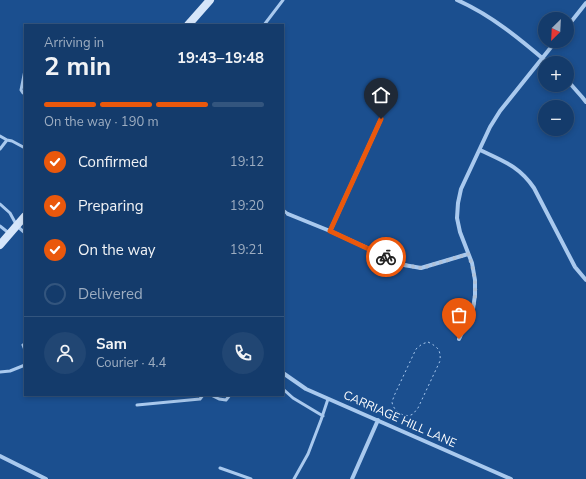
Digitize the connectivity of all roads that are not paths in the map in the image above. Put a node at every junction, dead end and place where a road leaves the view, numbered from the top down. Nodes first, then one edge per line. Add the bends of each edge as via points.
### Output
1 (210, 0) edge
2 (283, 0) edge
3 (457, 0) edge
4 (586, 3) edge
5 (574, 18) edge
6 (189, 24) edge
7 (265, 24) edge
8 (550, 48) edge
9 (539, 56) edge
10 (544, 56) edge
11 (538, 63) edge
12 (24, 75) edge
13 (574, 88) edge
14 (24, 94) edge
15 (586, 102) edge
16 (381, 119) dead end
17 (0, 136) edge
18 (7, 140) junction
19 (24, 147) edge
20 (0, 149) edge
21 (480, 150) junction
22 (0, 204) edge
23 (284, 211) edge
24 (288, 214) joint
25 (24, 217) edge
26 (0, 226) edge
27 (17, 226) junction
28 (330, 231) junction
29 (24, 232) edge
30 (10, 234) junction
31 (0, 245) edge
32 (468, 254) junction
33 (586, 280) edge
34 (459, 339) dead end
35 (24, 365) edge
36 (0, 372) edge
37 (284, 374) edge
38 (284, 390) edge
39 (202, 396) edge
40 (213, 396) edge
41 (229, 396) edge
42 (328, 399) junction
43 (137, 405) dead end
44 (323, 416) junction
45 (378, 420) junction
46 (0, 456) edge
47 (220, 468) dead end
48 (46, 479) edge
49 (251, 479) edge
50 (294, 479) edge
51 (352, 479) edge
52 (511, 479) edge

1 - 6 main road
2 - 7 lane
3 - 9 street via 496,22
4 - 5 street
8 - 10 street
11 - 21 street via 500,111 490,126
12 - 14 lane via 21,90
13 - 15 street
16 - 28 street
17 - 18 lane
18 - 19 lane
18 - 20 lane
21 - 32 street via 461,189 458,203 457,218
21 - 33 street via 513,166 529,181 575,267
22 - 27 lane via 10,213
23 - 24 lane
24 - 28 street
25 - 27 main road
26 - 30 lane
27 - 29 lane
27 - 30 main road
28 - 32 street via 404,265 422,268
30 - 31 main road
32 - 34 street via 475,280 475,295
35 - 36 lane
37 - 42 street, CARRIAGE HILL LANE via 306,389
38 - 44 lane
39 - 43 lane via 200,399
40 - 41 lane via 226,400
42 - 44 lane
42 - 45 street, CARRIAGE HILL LANE
44 - 50 lane via 308,454
45 - 51 street
45 - 52 street, CARRIAGE HILL LANE
46 - 48 street
47 - 49 lane

